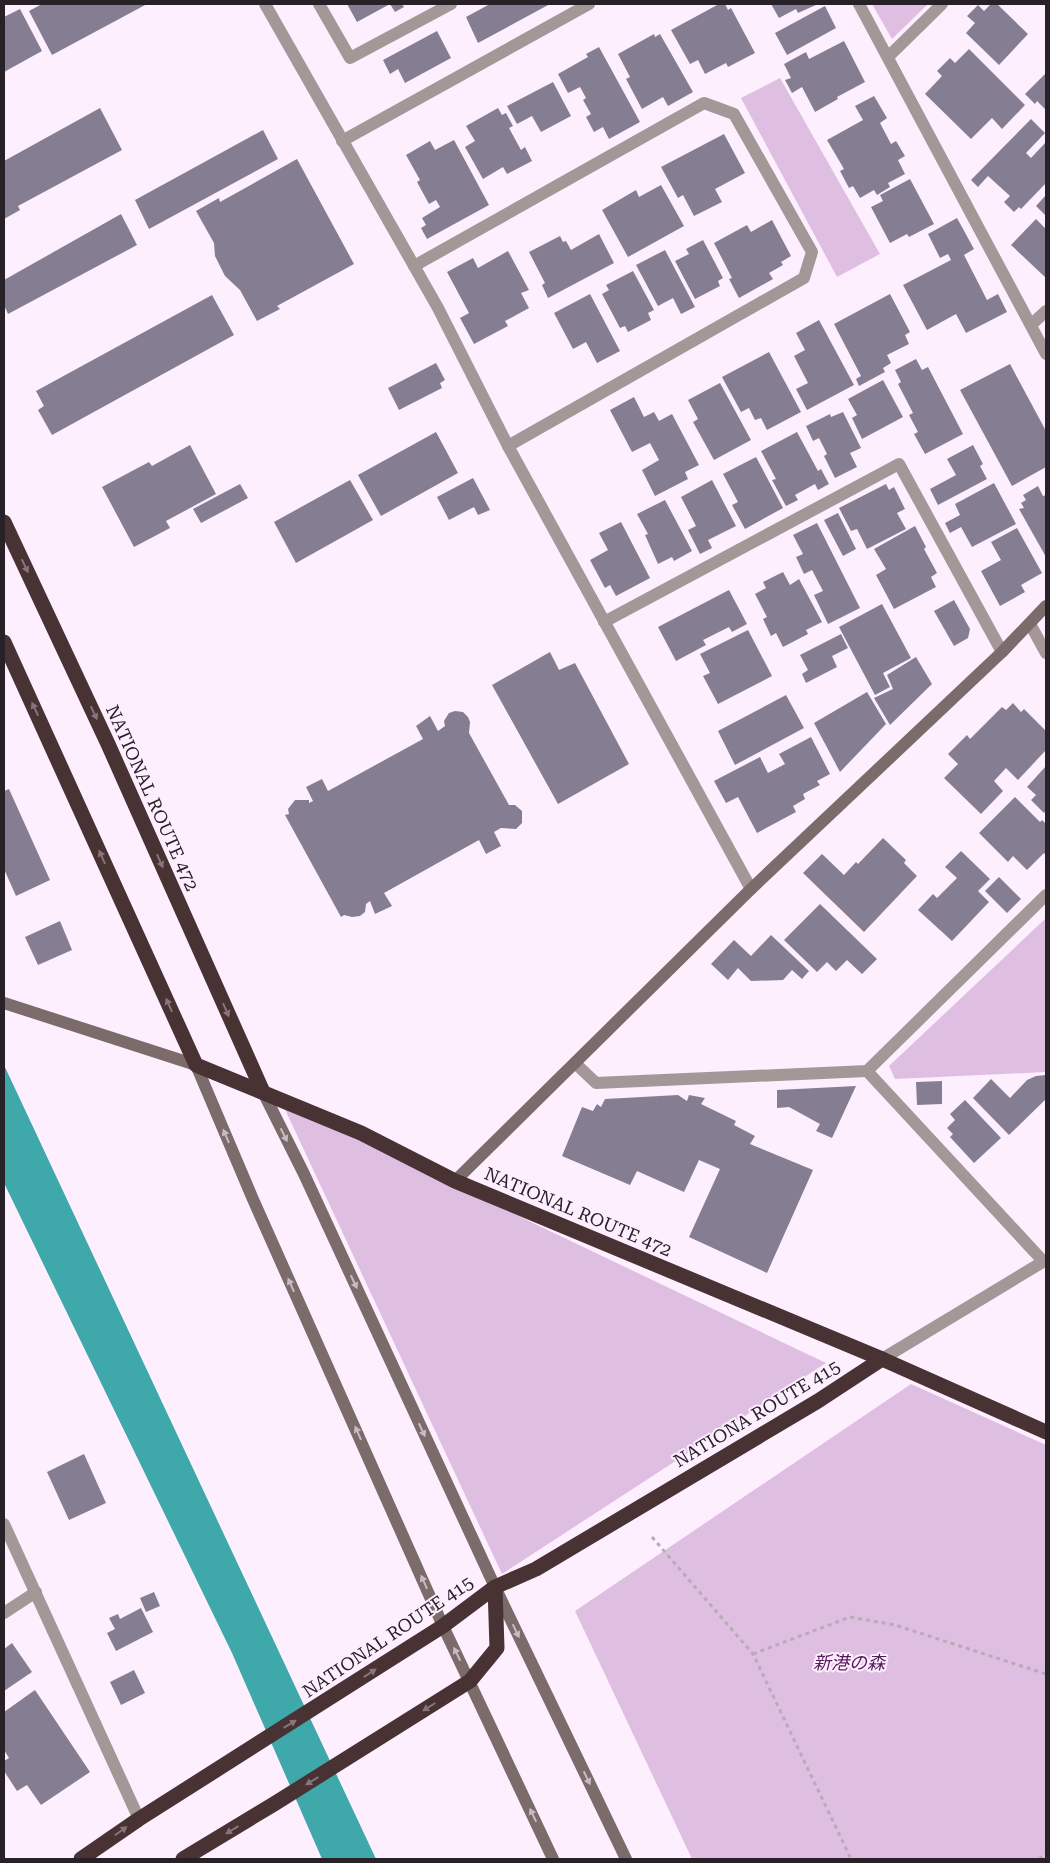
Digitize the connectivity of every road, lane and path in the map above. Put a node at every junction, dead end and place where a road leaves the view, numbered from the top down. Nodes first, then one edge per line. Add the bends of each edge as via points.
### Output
1 (265, 4) edge
2 (319, 4) edge
3 (451, 4) edge
4 (589, 4) edge
5 (859, 4) edge
6 (942, 4) edge
7 (888, 57) junction
8 (342, 140) junction
9 (414, 266) junction
10 (1046, 311) edge
11 (1031, 325) junction
12 (1046, 354) edge
13 (508, 446) junction
14 (4, 522) edge
15 (1046, 606) edge
16 (604, 622) junction
17 (1030, 624) junction
18 (4, 642) edge
19 (1002, 652) junction
20 (1046, 652) edge
21 (752, 889) junction
22 (1046, 895) edge
23 (4, 1003) edge
24 (575, 1063) junction
25 (196, 1065) junction
26 (867, 1071) junction
27 (263, 1092) junction
28 (455, 1181) junction
29 (1045, 1260) edge
30 (882, 1360) junction
31 (1046, 1432) edge
32 (4, 1524) edge
33 (652, 1537) dead end
34 (495, 1587) junction
35 (36, 1592) junction
36 (4, 1613) edge
37 (443, 1626) junction
38 (753, 1654) junction
39 (1046, 1674) edge
40 (470, 1681) junction
41 (139, 1819) junction
42 (1046, 1853) edge
43 (82, 1859) edge
44 (183, 1859) edge
45 (553, 1859) edge
46 (626, 1859) edge
47 (851, 1859) edge
48 (1039, 1859) edge

1 - 8 street
2 - 3 street via 350,58
4 - 8 street
5 - 7 street
6 - 7 street
7 - 11 street
8 - 9 street
9 - 13 street
9 - 13 street via 704,104 734,114 812,252 804,278
10 - 11 street
11 - 12 street
13 - 16 street
14 -> 27 highway, NATIONAL ROUTE 472 via 108,744
15 - 17 street
16 - 19 street via 899,464
16 - 21 street
17 - 19 street
17 - 20 street
25 -> 18 highway
19 - 21 street
21 - 24 street
22 - 26 street
23 - 25 street
24 - 26 street via 596,1083
24 - 28 street
25 - 27 highway, NATIONAL ROUTE 472
37 -> 25 street
26 - 29 street
27 - 28 highway, NATIONAL ROUTE 472 via 362,1133
27 -> 34 street
28 - 30 highway, NATIONAL ROUTE 472
29 - 30 street
30 - 31 highway
30 - 34 highway, NATIONA ROUTE 415 via 553,1560
32 - 35 street
33 - 38 path
34 - 37 highway, NATIONAL ROUTE 415
34 - 40 highway, NATIONAL ROUTE 415 via 497,1648
34 -> 46 street
35 - 36 street
35 - 41 street
40 -> 37 street
41 -> 37 highway, NATIONAL ROUTE 415
38 - 39 path via 850,1617 895,1625
38 - 47 path
40 -> 44 highway, NATIONAL ROUTE 415
45 -> 40 street
43 -> 41 highway, NATIONAL ROUTE 415
42 - 48 path

